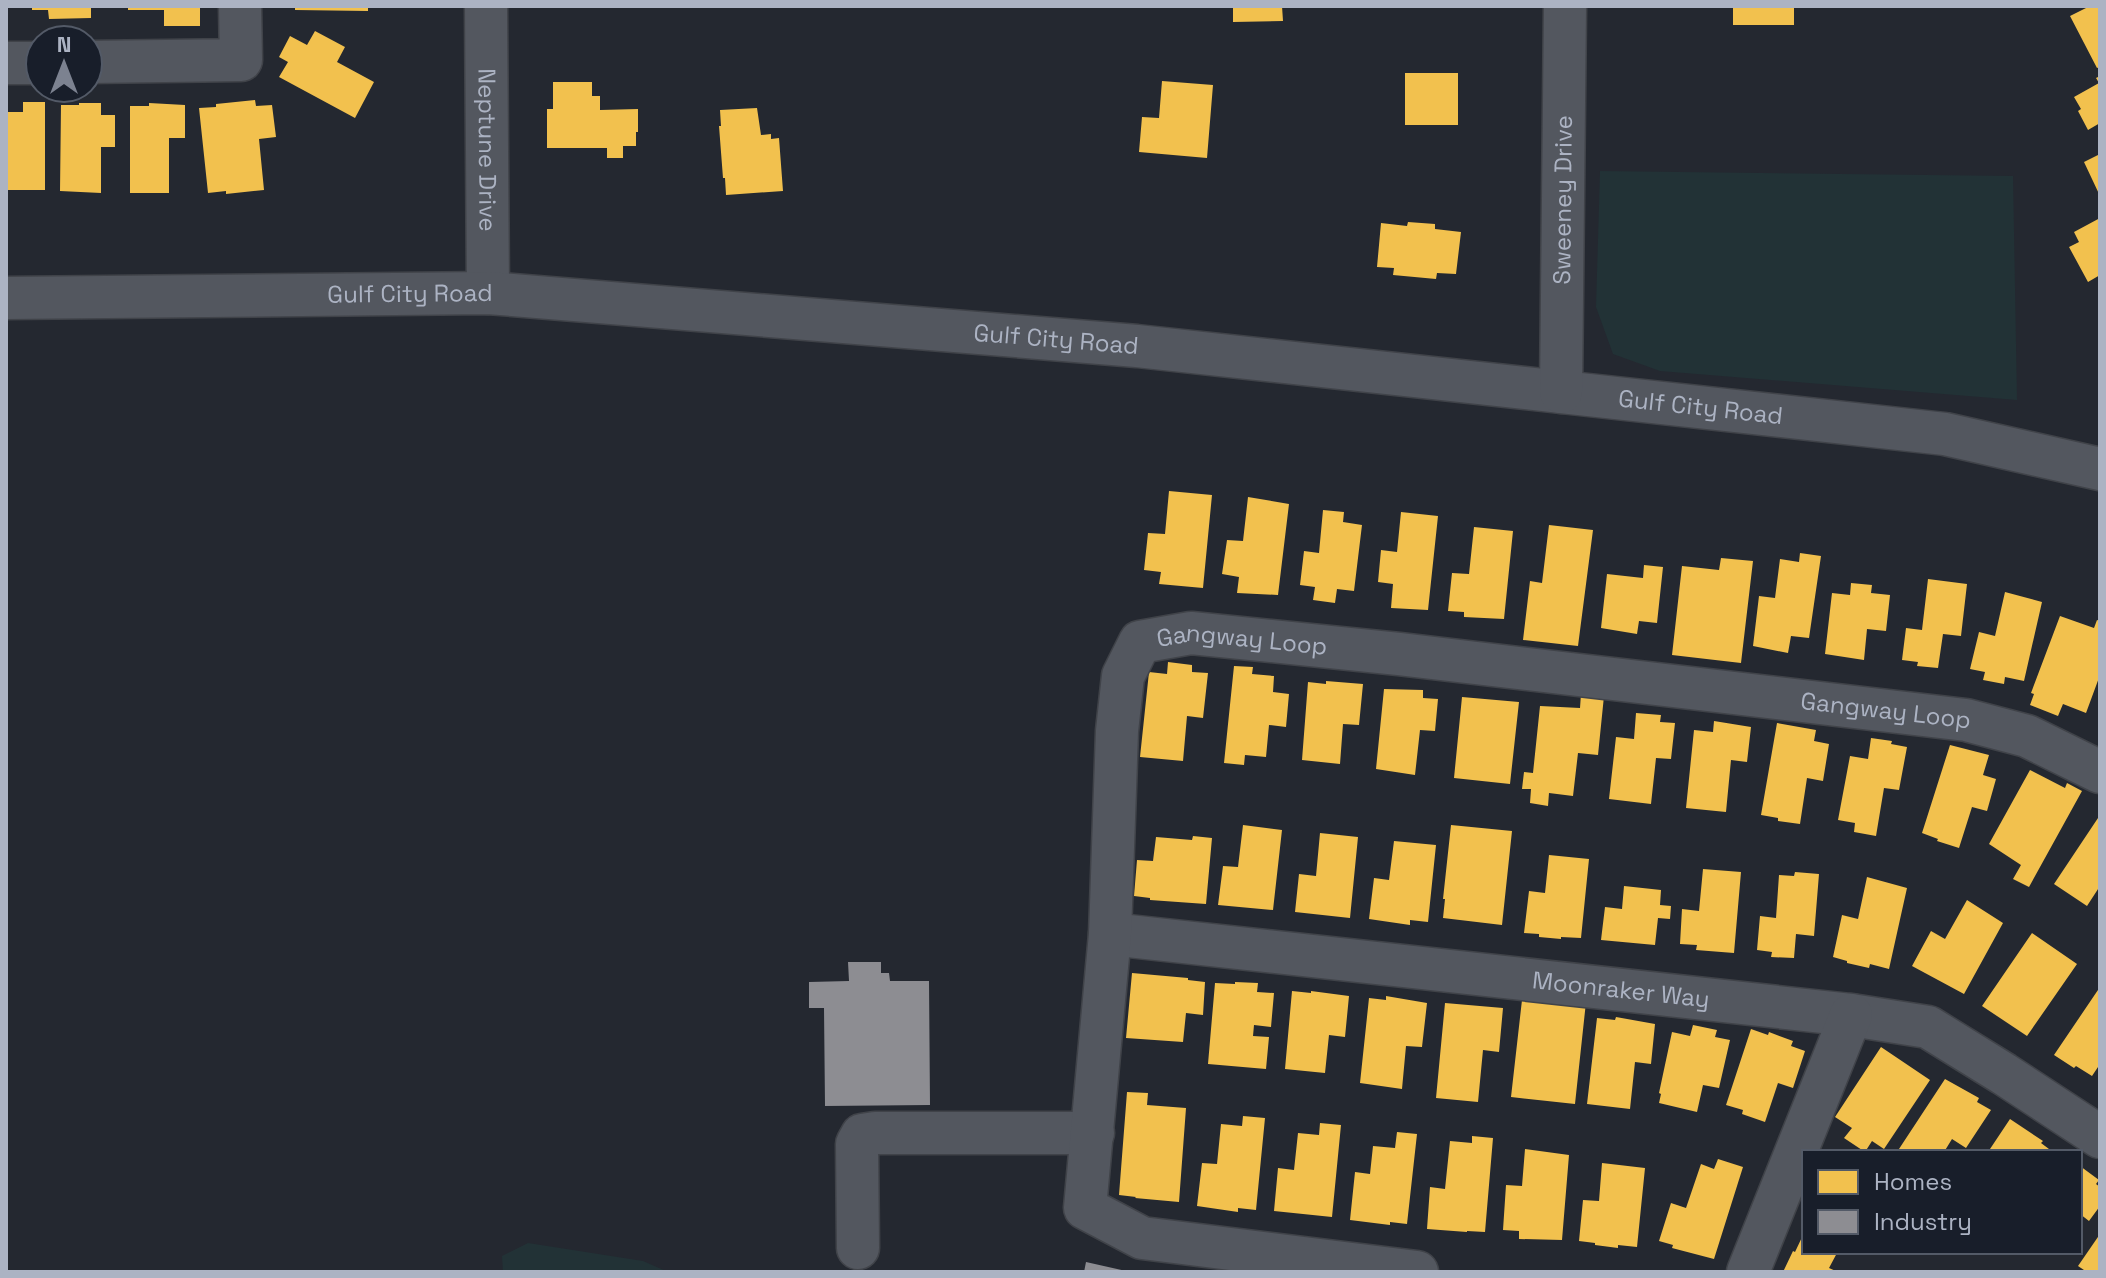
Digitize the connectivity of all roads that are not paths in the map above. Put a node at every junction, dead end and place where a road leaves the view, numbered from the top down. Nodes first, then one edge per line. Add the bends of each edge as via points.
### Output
1 (240, 6) edge
2 (486, 6) edge
3 (1565, 6) edge
4 (104, 62) edge
5 (488, 293) junction
6 (6, 298) edge
7 (1561, 392) junction
8 (2100, 469) edge
9 (2100, 772) edge
10 (1110, 934) junction
11 (1851, 1015) junction
12 (1093, 1133) junction
13 (2100, 1137) edge
14 (858, 1248) dead end
15 (1417, 1272) edge
16 (1748, 1272) edge

1 - 4 street via 241,60
2 - 5 street, Neptune Drive
3 - 7 street, Sweeney Drive
5 - 6 street, Gulf City Road
5 - 7 street, Gulf City Road via 1137,346
7 - 8 street, Gulf City Road via 1945,434
9 - 10 street, Gangway Loop via 2027,736 1966,720 1191,633 1140,642 1123,676
10 - 11 street, Moonraker Way
10 - 12 street, Gangway Loop
11 - 13 street, Moonraker Way via 1928,1027
11 - 16 street
12 - 14 street via 862,1135 857,1144
12 - 15 street, Gangway Loop via 1085,1208 1142,1238

